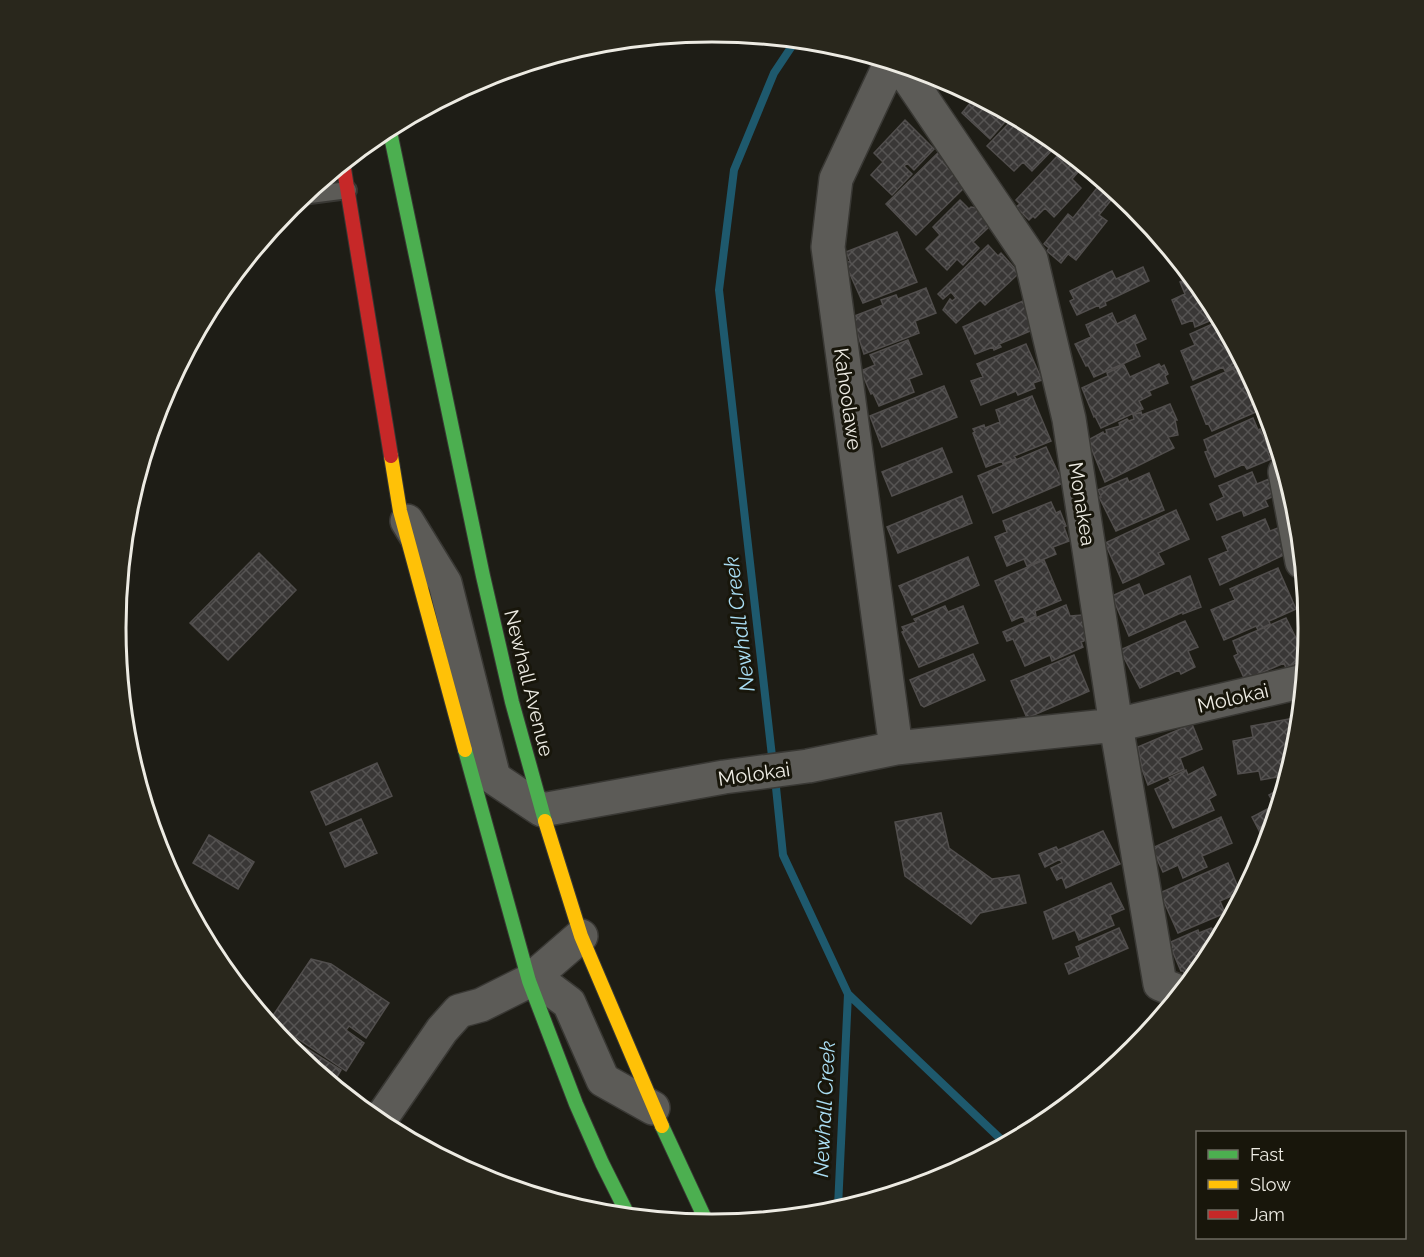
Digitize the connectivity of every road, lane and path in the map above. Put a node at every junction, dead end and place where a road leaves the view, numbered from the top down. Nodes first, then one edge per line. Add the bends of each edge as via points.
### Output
1 (888, 69) edge
2 (907, 75) edge
3 (391, 138) edge
4 (345, 172) edge
5 (348, 190) junction
6 (319, 194) edge
7 (400, 511) junction
8 (1295, 683) edge
9 (1116, 725) junction
10 (896, 748) junction
11 (542, 810) junction
12 (581, 936) junction
13 (529, 981) junction
14 (1171, 988) edge
15 (653, 1108) junction
16 (384, 1114) edge
17 (625, 1208) edge
18 (703, 1215) edge

1 - 10 street, Kahoolawe via 836,179 828,247
2 - 9 street, Monakea via 1031,260 1069,418
3 - 11 main road, Newhall Avenue via 483,576
4 - 5 main road
5 - 6 lane
5 - 7 main road
7 - 11 street via 446,583 494,777
7 - 13 main road
8 - 9 street, Molokai
9 - 10 street, Molokai
9 - 14 street, Monakea
10 - 11 street, Molokai
11 - 12 main road, Newhall Avenue
12 - 13 street
12 - 15 main road, Newhall Avenue
13 - 15 street via 549,988 569,1003 603,1080
13 - 16 street via 481,1005 459,1011
13 - 17 main road via 576,1104
15 - 18 main road, Newhall Avenue

